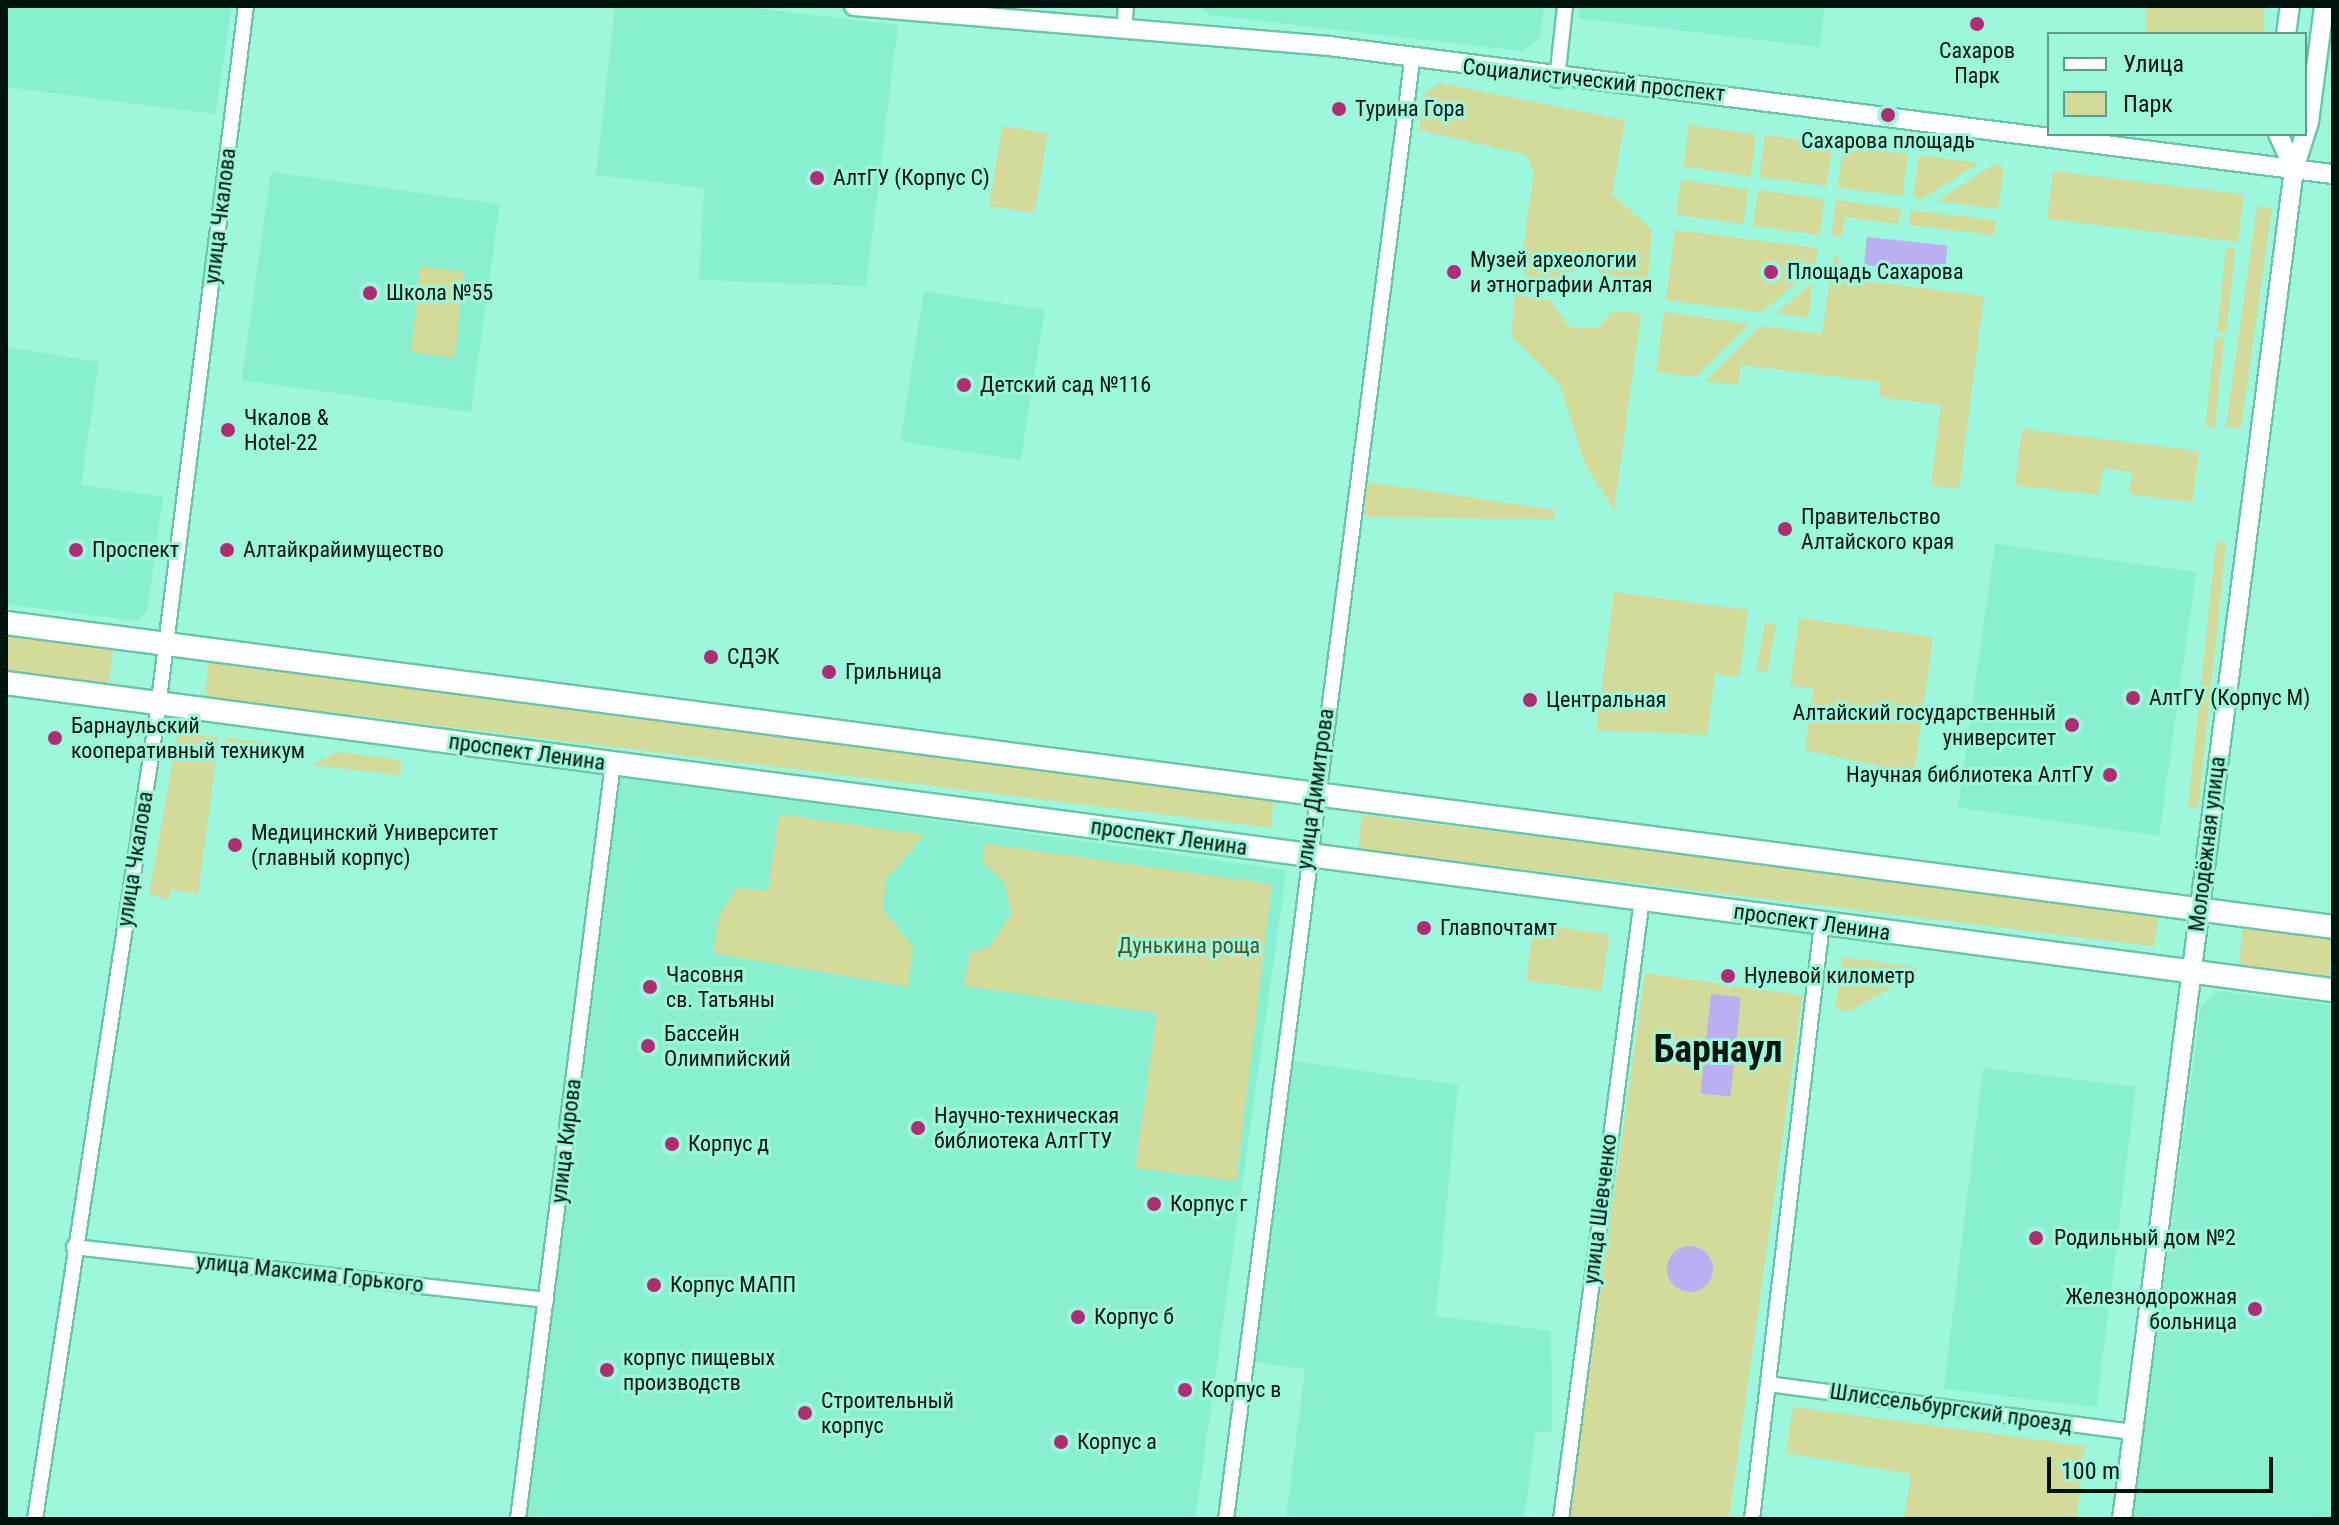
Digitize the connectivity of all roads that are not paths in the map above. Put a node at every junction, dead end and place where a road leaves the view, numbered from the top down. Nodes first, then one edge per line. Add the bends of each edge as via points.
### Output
1 (246, 6) edge
2 (854, 6) edge
3 (1126, 6) edge
4 (1565, 6) edge
5 (2290, 6) edge
6 (2324, 6) edge
7 (1124, 29) junction
8 (2286, 32) edge
9 (1412, 60) junction
10 (1557, 80) junction
11 (2307, 128) edge
12 (2047, 136) edge
13 (2048, 136) edge
14 (2279, 136) edge
15 (2305, 136) edge
16 (2294, 169) junction
17 (2333, 174) edge
18 (6, 623) edge
19 (165, 644) junction
20 (6, 683) edge
21 (158, 702) junction
22 (613, 763) junction
23 (1314, 796) junction
24 (1306, 855) junction
25 (1642, 899) junction
26 (2199, 909) junction
27 (1822, 923) junction
28 (2333, 927) edge
29 (2191, 972) junction
30 (2333, 990) edge
31 (74, 1247) junction
32 (546, 1300) junction
33 (1768, 1384) junction
34 (2135, 1432) junction
35 (35, 1519) edge
36 (518, 1519) edge
37 (1226, 1519) edge
38 (1561, 1519) edge
39 (1752, 1519) edge
40 (2122, 1519) edge

1 - 19 street, улица Чкалова
2 - 7 street, Социалистический проспект
3 - 7 street
4 - 10 street
5 - 8 street
6 - 11 street, Молодёжная улица
7 - 9 street, Социалистический проспект
9 - 10 street, Социалистический проспект
9 - 23 street, улица Димитрова
10 - 12 street, Социалистический проспект via 1803,103
13 - 16 street, Социалистический проспект
14 - 16 street
15 - 16 street, Молодёжная улица
16 - 17 street, Социалистический проспект
16 - 26 street, Молодёжная улица
18 - 19 main road
19 - 21 street, улица Чкалова
19 - 23 main road
20 - 21 main road, проспект Ленина
21 - 22 main road, проспект Ленина
21 - 31 street, улица Чкалова
22 - 24 main road, проспект Ленина
22 - 32 street, улица Кирова
23 - 24 street, улица Димитрова
23 - 26 main road
24 - 25 main road, проспект Ленина
24 - 37 street, улица Димитрова
25 - 27 main road, проспект Ленина
25 - 38 street, улица Шевченко
26 - 28 main road
26 - 29 street, Молодёжная улица
27 - 29 main road, проспект Ленина
27 - 33 street
29 - 30 main road, проспект Ленина
29 - 34 street, Молодёжная улица
31 - 32 street, улица Максима Горького
31 - 35 street, улица Чкалова
32 - 36 street, улица Кирова
33 - 34 street, Шлиссельбургский проезд
33 - 39 street
34 - 40 street, Молодёжная улица

